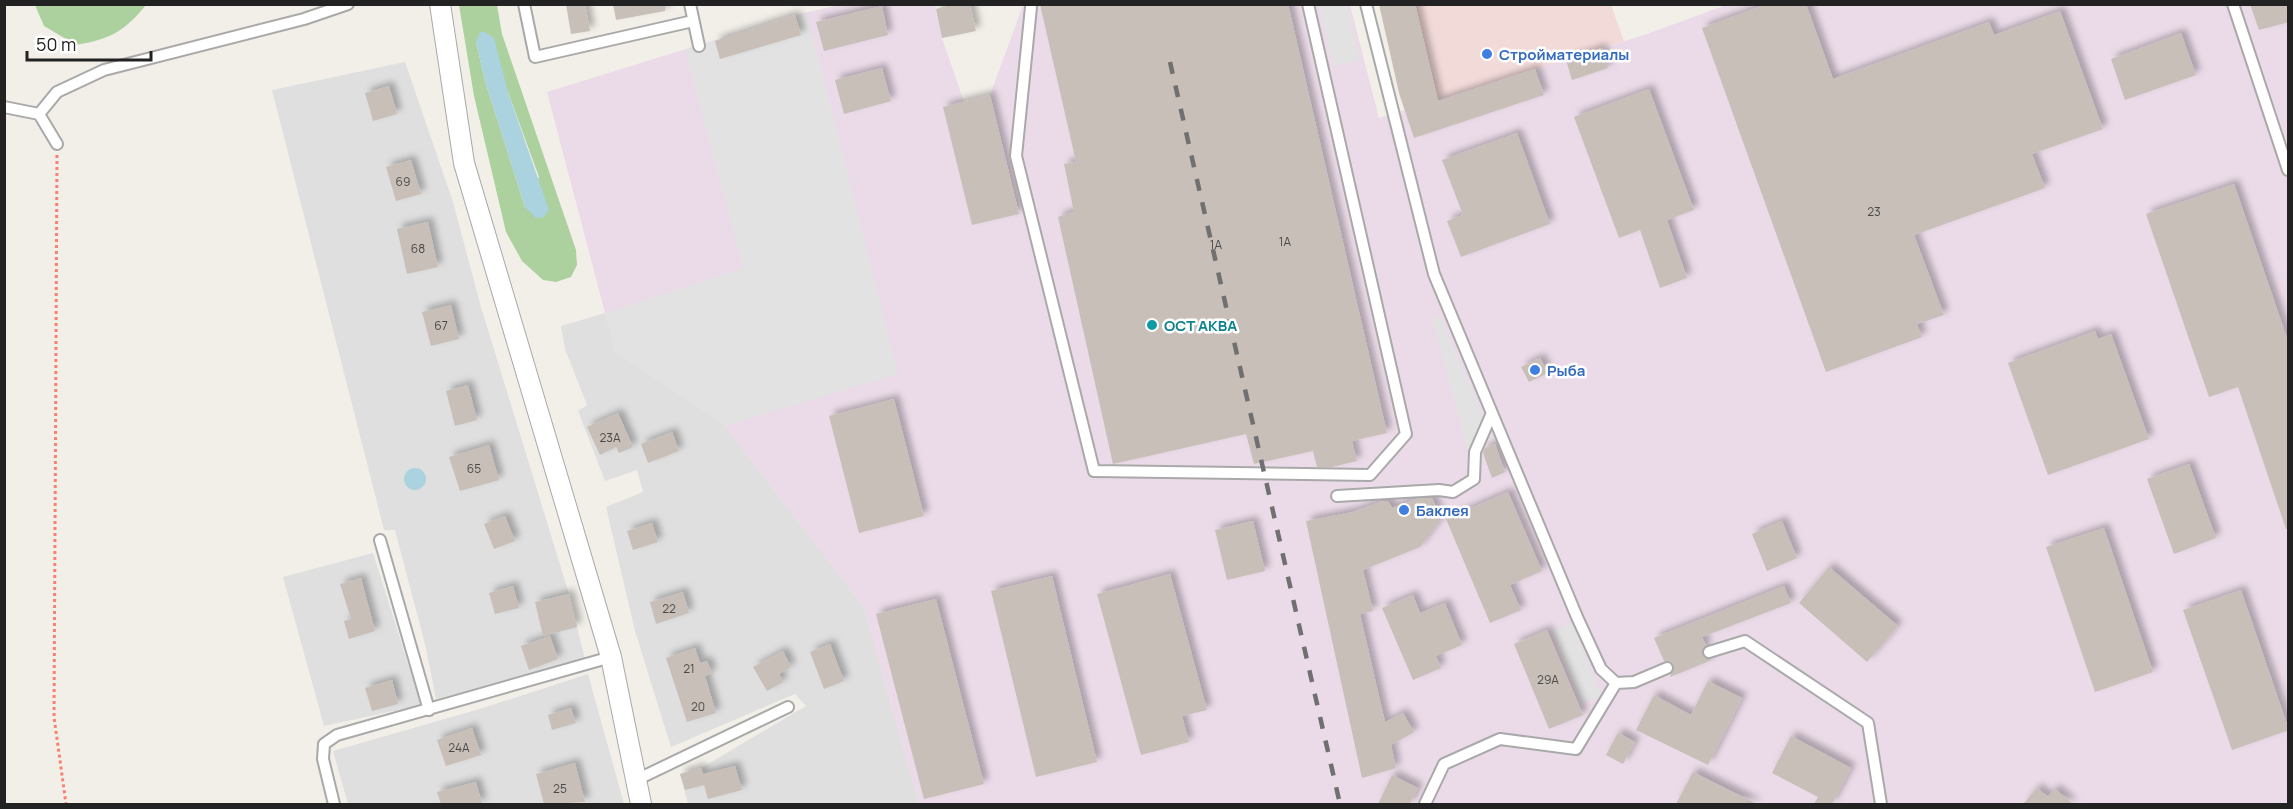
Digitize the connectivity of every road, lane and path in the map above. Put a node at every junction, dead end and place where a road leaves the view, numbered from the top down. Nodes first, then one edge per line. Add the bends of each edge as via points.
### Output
1 (348, 4) edge
2 (440, 4) edge
3 (524, 4) edge
4 (690, 4) edge
5 (1308, 4) edge
6 (1365, 4) edge
7 (2233, 4) edge
8 (1031, 7) dead end
9 (693, 21) junction
10 (699, 46) dead end
11 (4, 108) edge
12 (39, 114) junction
13 (57, 144) joint
14 (2289, 170) edge
15 (1492, 413) junction
16 (1337, 496) dead end
17 (380, 540) dead end
18 (1709, 652) dead end
19 (611, 657) junction
20 (1666, 668) dead end
21 (1616, 683) junction
22 (788, 707) dead end
23 (429, 710) junction
24 (636, 780) junction
25 (66, 804) edge
26 (334, 804) edge
27 (641, 804) edge
28 (1425, 804) edge
29 (1881, 804) edge

1 - 12 lane via 105,70 57,92
2 - 19 street via 464,163
3 - 9 lane via 535,57
4 - 9 lane
5 - 8 lane via 1406,434 1370,475 1094,471 1016,156
6 - 15 lane via 1434,274
7 - 14 lane
9 - 10 lane
11 - 12 lane
12 - 13 lane
13 - 25 path via 54,717
15 - 16 lane via 1475,452 1474,479 1453,492
15 - 21 lane via 1577,617 1601,669
17 - 23 lane
18 - 29 lane via 1745,641 1868,723
19 - 23 lane
19 - 24 street
20 - 21 lane via 1634,682
21 - 28 lane via 1576,749 1500,740 1444,764
22 - 24 lane
23 - 26 lane via 338,735 324,744 323,759
24 - 27 street

